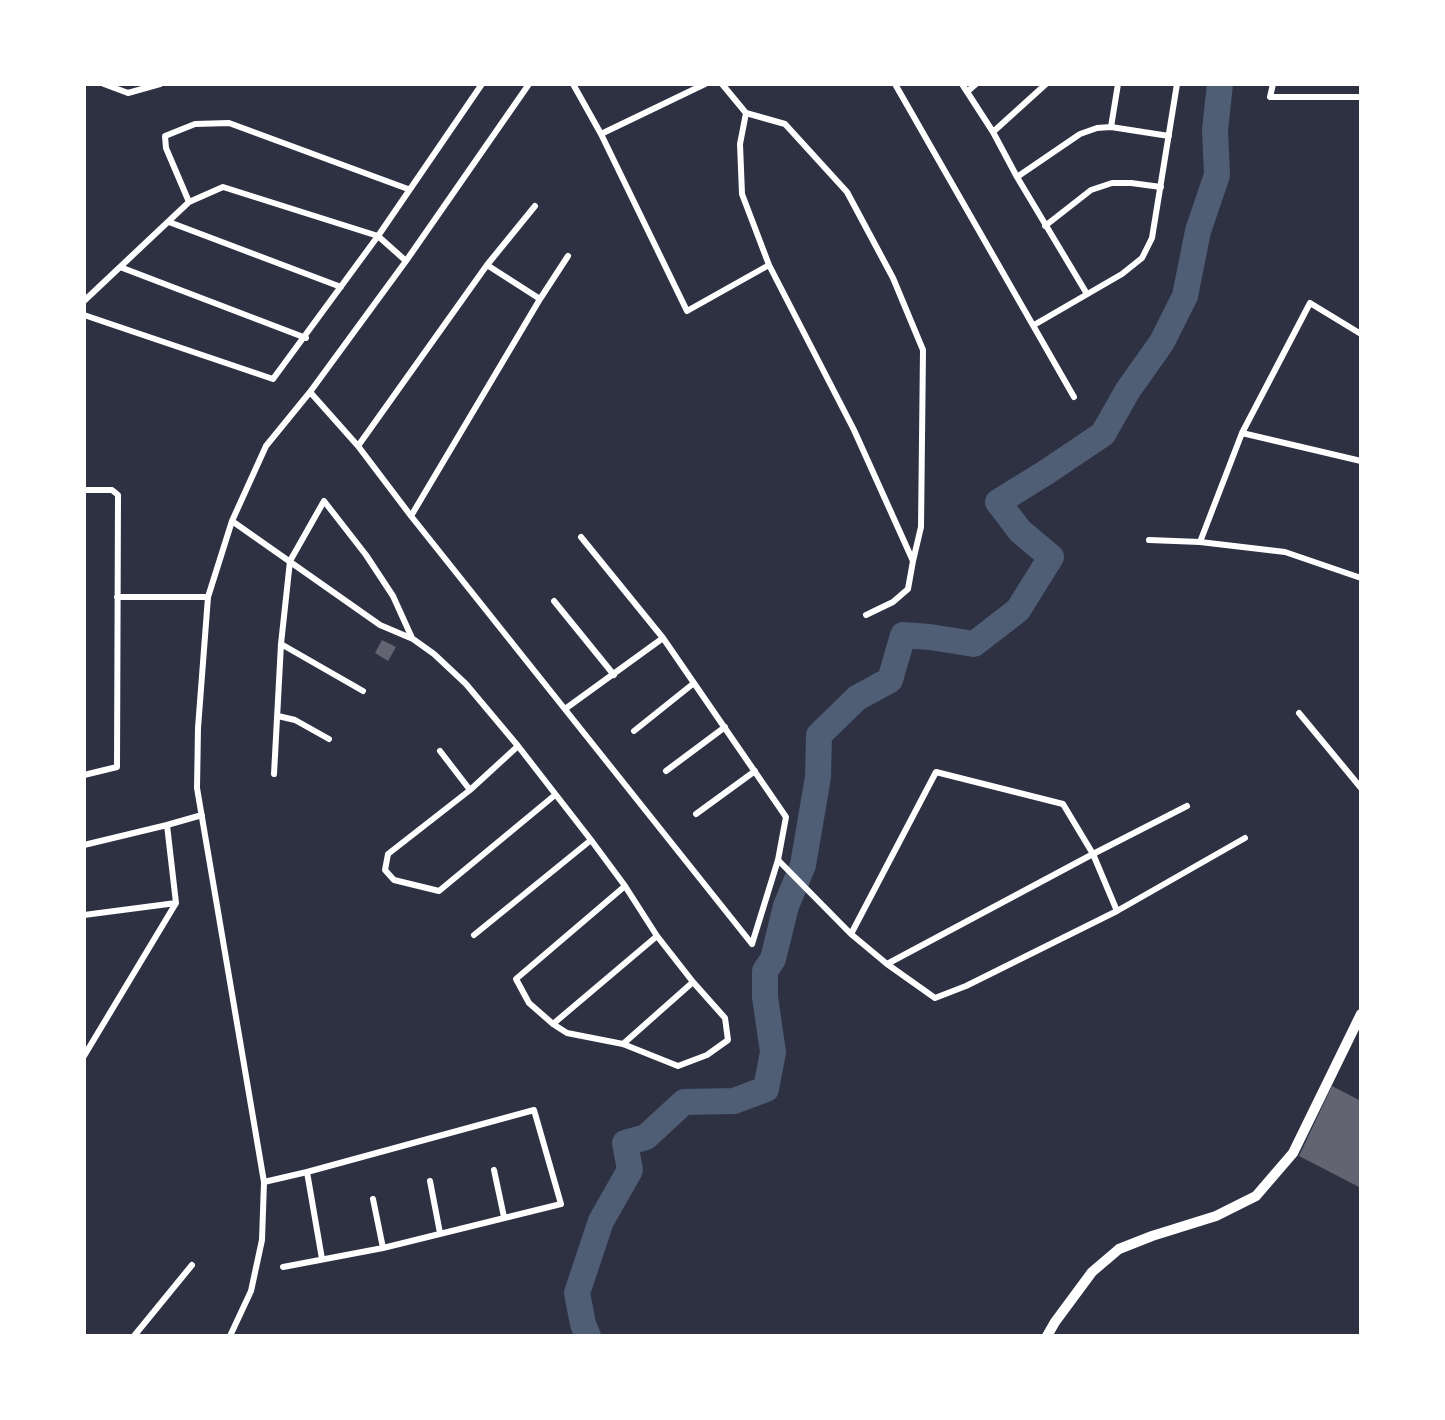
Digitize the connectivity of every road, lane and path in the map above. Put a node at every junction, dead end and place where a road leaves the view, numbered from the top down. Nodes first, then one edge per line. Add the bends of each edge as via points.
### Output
1 (104, 84) edge
2 (160, 84) edge
3 (482, 84) edge
4 (529, 84) edge
5 (573, 84) edge
6 (705, 84) edge
7 (722, 84) edge
8 (895, 84) edge
9 (962, 84) edge
10 (976, 84) edge
11 (1046, 84) edge
12 (1118, 84) edge
13 (1177, 84) edge
14 (1273, 84) edge
15 (968, 91) junction
16 (1361, 97) edge
17 (746, 113) junction
18 (1111, 127) junction
19 (993, 132) junction
20 (601, 134) junction
21 (1169, 136) junction
22 (1017, 177) junction
23 (1161, 187) junction
24 (408, 189) junction
25 (189, 202) junction
26 (535, 206) dead end
27 (169, 222) junction
28 (1045, 226) junction
29 (378, 236) junction
30 (568, 256) dead end
31 (406, 261) junction
32 (487, 265) junction
33 (769, 265) junction
34 (120, 267) junction
35 (341, 287) junction
36 (1087, 294) junction
37 (540, 299) junction
38 (84, 301) edge
39 (84, 315) edge
40 (1361, 323) edge
41 (1034, 325) junction
42 (1354, 329) junction
43 (1361, 334) edge
44 (306, 338) junction
45 (310, 392) junction
46 (1074, 397) dead end
47 (1242, 433) junction
48 (358, 446) junction
49 (1361, 461) edge
50 (84, 490) edge
51 (411, 516) junction
52 (232, 520) junction
53 (581, 537) dead end
54 (1149, 540) dead end
55 (1200, 542) junction
56 (290, 561) junction
57 (913, 561) junction
58 (1361, 578) edge
59 (117, 597) junction
60 (208, 597) junction
61 (554, 601) dead end
62 (866, 615) dead end
63 (663, 638) junction
64 (413, 639) junction
65 (281, 644) junction
66 (614, 675) junction
67 (694, 683) junction
68 (363, 691) dead end
69 (565, 709) junction
70 (1299, 713) dead end
71 (278, 716) junction
72 (725, 727) junction
73 (634, 731) dead end
74 (329, 739) dead end
75 (518, 746) junction
76 (440, 751) dead end
77 (666, 771) dead end
78 (755, 771) junction
79 (274, 774) dead end
80 (84, 775) edge
81 (1361, 788) edge
82 (470, 790) junction
83 (555, 795) junction
84 (1187, 806) dead end
85 (202, 814) junction
86 (696, 814) dead end
87 (167, 825) junction
88 (1245, 838) dead end
89 (591, 840) junction
90 (84, 845) edge
91 (1093, 854) junction
92 (778, 860) junction
93 (625, 886) junction
94 (176, 903) junction
95 (1117, 911) junction
96 (84, 915) edge
97 (851, 934) junction
98 (474, 935) dead end
99 (657, 936) junction
100 (887, 964) junction
101 (693, 982) junction
102 (1361, 1014) edge
103 (552, 1024) junction
104 (623, 1044) junction
105 (84, 1056) edge
106 (494, 1170) dead end
107 (306, 1172) junction
108 (430, 1181) dead end
109 (264, 1182) junction
110 (373, 1198) dead end
111 (504, 1218) junction
112 (440, 1233) junction
113 (383, 1248) junction
114 (321, 1259) junction
115 (192, 1265) dead end
116 (283, 1267) dead end
117 (134, 1336) edge
118 (230, 1336) edge
119 (1047, 1336) edge

1 - 2 street via 128,93
3 - 24 street
4 - 31 street
5 - 20 street
6 - 20 street
7 - 17 street
8 - 41 street
9 - 15 street
10 - 15 street
11 - 19 street
12 - 18 street
13 - 21 street
14 - 16 street via 1270,97
15 - 19 street
17 - 33 street via 741,144 742,194
17 - 57 street via 785,124 847,192 893,278 923,350 921,527
18 - 21 street
18 - 22 street via 1080,134
19 - 22 street
20 - 33 street via 687,311
21 - 23 street
22 - 28 street
23 - 28 street via 1112,183 1091,190
23 - 36 street via 1152,238 1142,258
24 - 25 street via 229,123 195,124 165,136 166,148
24 - 29 street
25 - 27 street
25 - 29 street via 223,187
26 - 32 street
27 - 34 street
27 - 35 street
28 - 36 street
29 - 31 street
29 - 35 street
30 - 37 street
31 - 45 street
32 - 37 street
32 - 48 street
33 - 57 street via 854,430
34 - 38 street
34 - 44 street
35 - 44 street
36 - 41 street
37 - 51 street
39 - 44 street via 273,379
40 - 42 street
41 - 46 street
42 - 43 street
42 - 47 street via 1310,303
45 - 48 street
45 - 52 street via 266,446
47 - 49 street
47 - 55 street
48 - 51 street
50 - 59 street via 112,490 118,495
51 - 69 street
52 - 56 street
52 - 60 street
53 - 63 street
54 - 55 street
55 - 58 street via 1285,552
56 - 64 street via 380,625
56 - 64 street via 324,501 393,596
56 - 65 street
57 - 62 street via 908,588 893,602
59 - 60 street
59 - 80 street via 117,767
60 - 85 street via 198,728 197,788
61 - 66 street
63 - 66 street
63 - 67 street
64 - 75 street via 465,684
65 - 68 street
65 - 71 street
66 - 69 street
67 - 72 street
67 - 73 street
69 - 92 street via 752,944
70 - 81 street
71 - 74 street via 295,720
71 - 79 street
72 - 77 street
72 - 78 street
75 - 82 street
75 - 83 street
76 - 82 street
78 - 86 street
78 - 92 street via 786,817
82 - 83 street via 388,854 385,870 394,880 439,891
83 - 89 street
84 - 91 street
85 - 87 street
85 - 109 street
87 - 90 street
87 - 94 street
88 - 95 street
89 - 93 street
89 - 98 street
91 - 95 street
91 - 97 street via 1063,804 936,772
91 - 100 street
92 - 97 street
93 - 99 street
93 - 103 street via 516,979 529,1003
94 - 96 street
94 - 105 street
95 - 100 street via 935,998
97 - 100 street
99 - 101 street
99 - 103 street
101 - 104 street
101 - 104 street via 725,1018 728,1040 707,1055 678,1066
102 - 119 main road via 1293,1153 1256,1196 1215,1216 1119,1249 1092,1272
103 - 104 street via 567,1033
106 - 111 street
107 - 109 street
107 - 111 street via 534,1110 561,1204
107 - 114 street
108 - 112 street
109 - 118 street via 262,1240 251,1291
110 - 113 street
111 - 112 street
112 - 113 street
113 - 114 street
114 - 116 street
115 - 117 street

